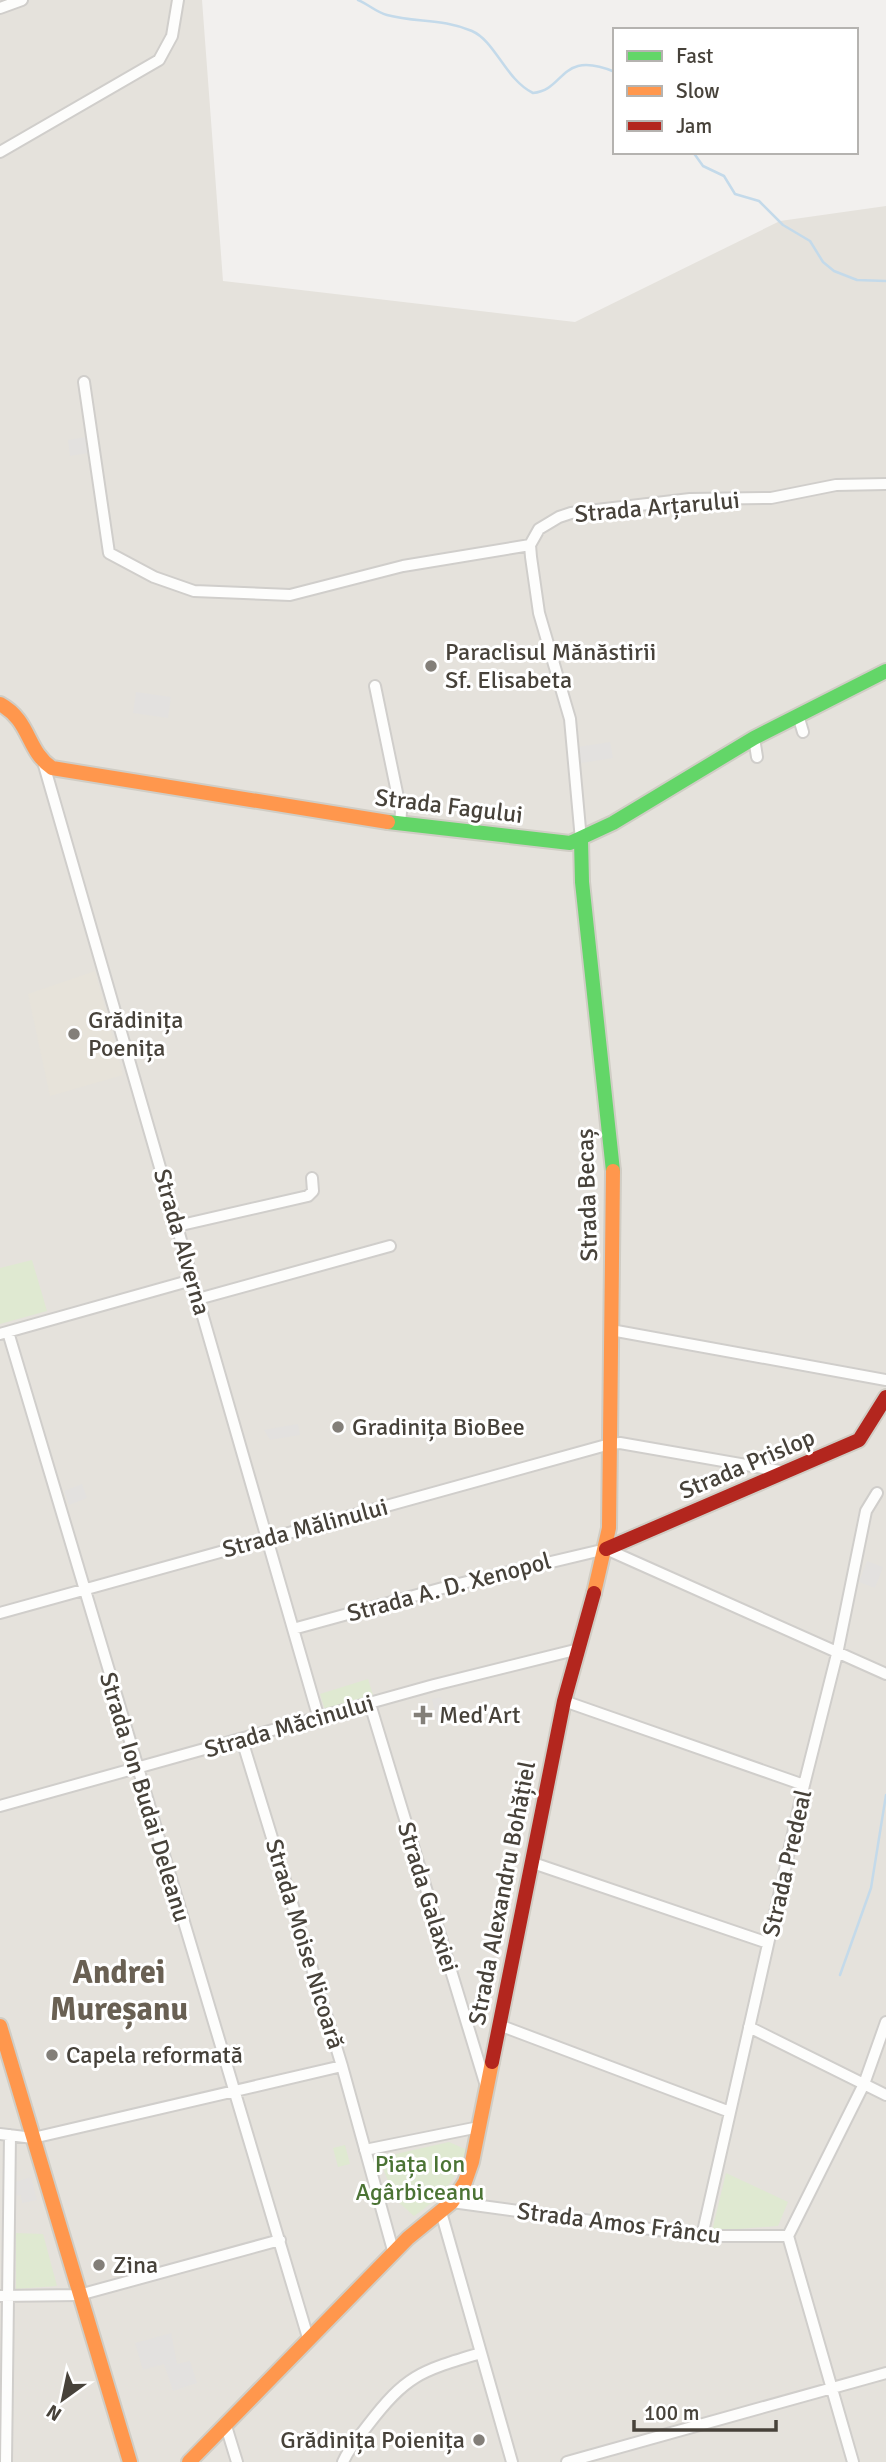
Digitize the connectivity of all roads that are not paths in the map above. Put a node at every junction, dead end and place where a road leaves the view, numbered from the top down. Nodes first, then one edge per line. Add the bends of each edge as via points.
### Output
1 (22, 0) edge
2 (178, 0) edge
3 (0, 8) edge
4 (0, 152) edge
5 (84, 382) dead end
6 (886, 484) edge
7 (530, 545) junction
8 (886, 671) edge
9 (375, 685) dead end
10 (0, 704) edge
11 (798, 715) junction
12 (803, 732) dead end
13 (754, 738) junction
14 (757, 757) dead end
15 (44, 765) junction
16 (400, 824) junction
17 (581, 840) junction
18 (312, 1178) dead end
19 (177, 1226) junction
20 (390, 1246) dead end
21 (192, 1280) junction
22 (198, 1299) junction
23 (611, 1331) junction
24 (4, 1333) edge
25 (886, 1380) edge
26 (885, 1402) edge
27 (611, 1444) junction
28 (789, 1472) junction
29 (877, 1493) dead end
30 (266, 1538) junction
31 (606, 1549) junction
32 (83, 1589) junction
33 (0, 1613) edge
34 (293, 1629) junction
35 (579, 1649) junction
36 (837, 1654) junction
37 (886, 1674) edge
38 (564, 1701) junction
39 (370, 1704) junction
40 (319, 1719) junction
41 (243, 1740) junction
42 (136, 1769) junction
43 (804, 1785) junction
44 (0, 1806) edge
45 (530, 1862) junction
46 (768, 1943) junction
47 (886, 2022) edge
48 (499, 2025) junction
49 (0, 2026) edge
50 (749, 2026) junction
51 (342, 2066) junction
52 (864, 2084) junction
53 (233, 2089) junction
54 (487, 2090) junction
55 (886, 2095) edge
56 (730, 2112) junction
57 (479, 2127) junction
58 (5, 2135) edge
59 (33, 2138) junction
60 (365, 2150) junction
61 (446, 2207) junction
62 (702, 2236) junction
63 (788, 2236) junction
64 (280, 2240) junction
65 (394, 2254) junction
66 (79, 2295) junction
67 (5, 2296) edge
68 (309, 2341) junction
69 (481, 2353) junction
70 (886, 2373) edge
71 (832, 2388) junction
72 (226, 2426) junction
73 (6, 2462) edge
74 (130, 2462) edge
75 (189, 2462) edge
76 (237, 2462) edge
77 (343, 2462) edge
78 (512, 2462) edge
79 (567, 2462) edge
80 (853, 2462) edge

1 - 3 street
2 - 4 street via 172,36 159,60
5 - 7 street via 109,552 171,583 216,594 290,595 403,566
6 - 7 street, Strada Arțarului via 836,485 771,498 690,499 571,513 539,529
7 - 17 street via 539,613 570,719
8 - 11 main road, Strada Fagului
9 - 16 street
10 - 15 main road via 23,719
11 - 12 street
11 - 13 main road, Strada Fagului
13 - 14 street
13 - 17 main road, Strada Fagului
15 - 16 main road, Strada Fagului
15 - 19 street, Strada Alverna
16 - 17 main road, Strada Fagului via 556,842
17 - 23 main road, Strada Becaș via 613,1168
18 - 19 street via 313,1191 308,1196
19 - 21 street, Strada Alverna
20 - 22 street
21 - 22 street, Strada Alverna
21 - 24 street
22 - 30 street, Strada Alverna
23 - 25 street
23 - 27 main road, Strada Becaș
24 - 32 street, Strada Ion Budai Deleanu
26 - 28 main road, Strada Prislop via 859,1440
27 - 28 street
27 - 30 street, Strada Mălinului
27 - 31 main road, Strada Becaș
28 - 31 main road, Strada Prislop
29 - 36 street, Strada Predeal via 866,1511
30 - 32 street, Strada Mălinului
30 - 34 street, Strada Alverna
31 - 34 street, Strada A. D. Xenopol
31 - 35 main road, Strada Alexandru Bohățiel
31 - 36 street
32 - 33 street, Strada Mălinului
32 - 42 street, Strada Ion Budai Deleanu
34 - 40 street, Strada Alverna
35 - 38 main road, Strada Alexandru Bohățiel
35 - 39 street, Strada Măcinului
36 - 37 street
36 - 43 street, Strada Predeal
38 - 43 street
38 - 45 main road, Strada Alexandru Bohățiel
39 - 40 street, Strada Măcinului
39 - 54 street, Strada Galaxiei
40 - 41 street, Strada Măcinului
41 - 42 street, Strada Măcinului
41 - 51 street, Strada Moise Nicoară
42 - 44 street, Strada Măcinului
42 - 53 street, Strada Ion Budai Deleanu
43 - 46 street, Strada Predeal
45 - 46 street
45 - 48 main road, Strada Alexandru Bohățiel
46 - 50 street, Strada Predeal
47 - 52 street
48 - 54 main road, Strada Alexandru Bohățiel
48 - 56 street
49 - 59 main road
50 - 52 street
50 - 56 street, Strada Predeal
51 - 53 street
51 - 60 street, Strada Moise Nicoară
52 - 55 street
52 - 63 street
53 - 59 street
53 - 64 street, Strada Ion Budai Deleanu
54 - 57 main road, Strada Alexandru Bohățiel
56 - 62 street, Strada Predeal
57 - 60 street
57 - 61 main road, Strada Alexandru Bohățiel via 468,2175
58 - 59 street
58 - 67 street
59 - 66 main road
60 - 65 street
61 - 62 street, Strada Amos Frâncu
61 - 65 main road
61 - 69 street
62 - 63 street, Strada Amos Frâncu
63 - 71 street
64 - 66 street
64 - 68 street, Strada Ion Budai Deleanu
65 - 68 main road
66 - 67 street
66 - 74 main road
67 - 73 street
68 - 72 main road
69 - 77 street via 411,2377 388,2399
69 - 78 street
70 - 71 street
71 - 79 street
71 - 80 street
72 - 75 main road
72 - 76 street

